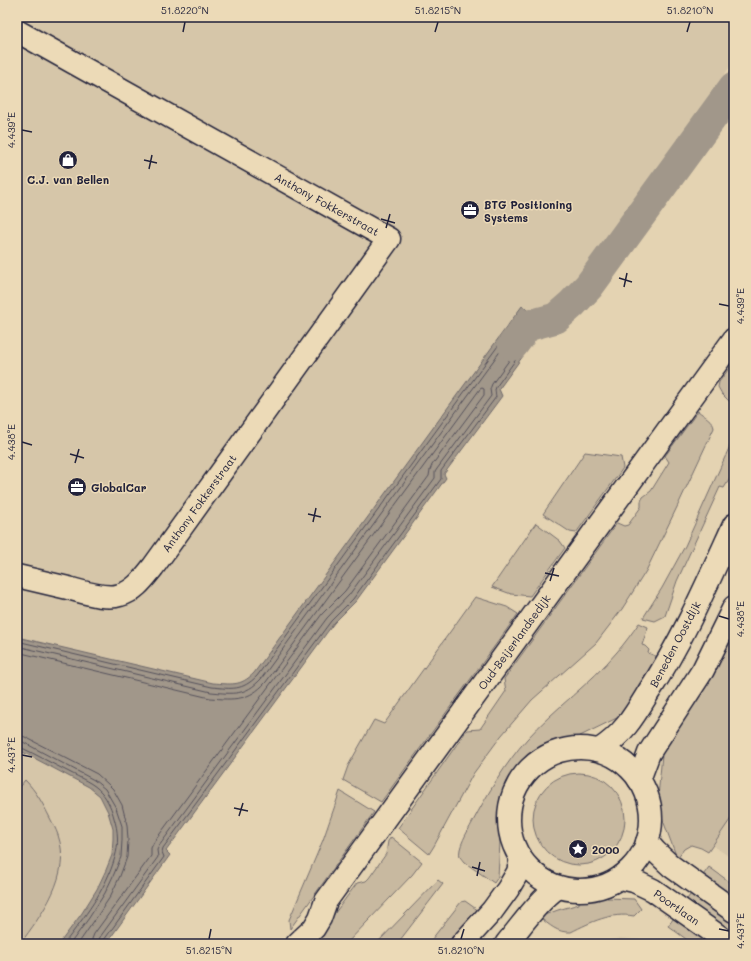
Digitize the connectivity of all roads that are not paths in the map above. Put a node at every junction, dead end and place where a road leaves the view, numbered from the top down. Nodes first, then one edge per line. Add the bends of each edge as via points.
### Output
1 (17, 31) edge
2 (734, 339) edge
3 (734, 525) edge
4 (17, 576) edge
5 (734, 607) edge
6 (600, 750) junction
7 (639, 780) junction
8 (647, 842) junction
9 (521, 859) junction
10 (621, 878) junction
11 (558, 887) junction
12 (734, 911) edge
13 (297, 944) edge
14 (462, 944) edge
15 (506, 944) edge
16 (730, 944) edge

1 - 4 street, Anthony Fokkerstraat via 389,239 153,567 137,585 128,592 110,597
2 - 13 street, Oud-Beijerlandsedijk via 326,901 314,928
3 - 6 street, Beneden Oostdijk via 668,661 626,727 611,743
5 - 7 street via 703,670 649,753
6 - 7 street via 627,765
6 - 9 street via 572,748 555,752 531,767 522,778 512,798 509,816 513,843
7 - 8 street via 650,805 651,824
8 - 10 street via 639,858
8 - 12 street via 671,866
9 - 11 street via 544,881
9 - 14 street via 518,872 508,889
10 - 11 street via 590,890
10 - 16 street, Poortlaan via 652,890
11 - 15 street via 540,902

